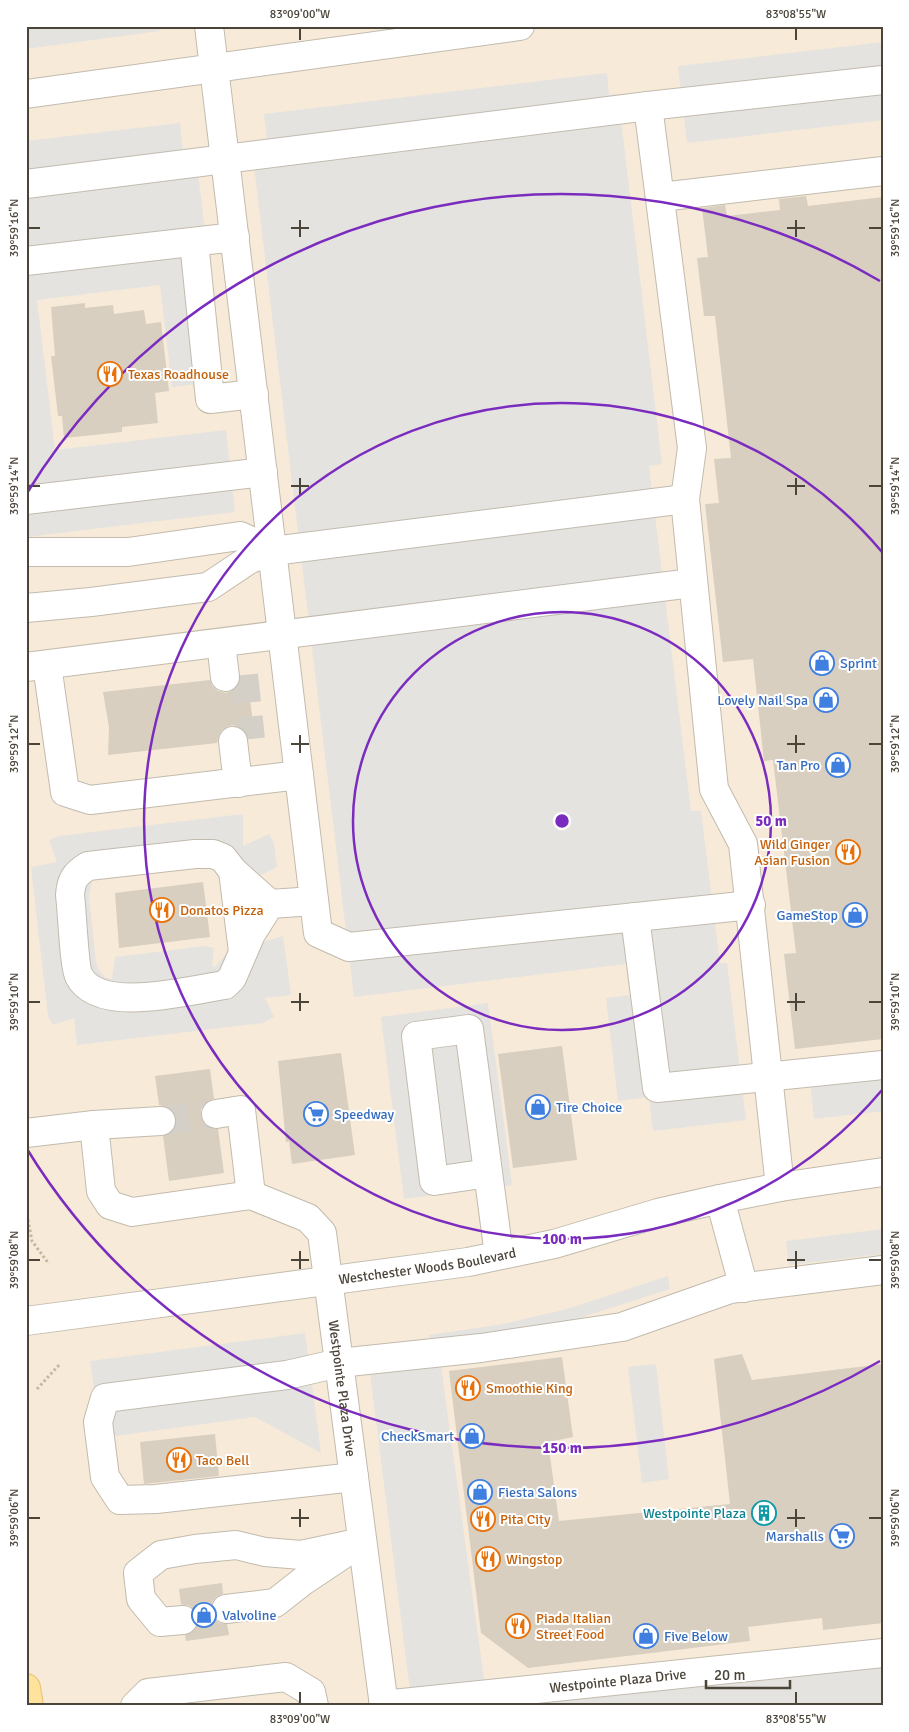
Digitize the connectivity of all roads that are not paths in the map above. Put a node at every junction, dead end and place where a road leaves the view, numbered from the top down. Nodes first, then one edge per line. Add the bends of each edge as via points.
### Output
1 (209, 26) edge
2 (520, 26) edge
3 (215, 70) junction
4 (883, 80) edge
5 (26, 94) edge
6 (648, 106) junction
7 (226, 160) junction
8 (883, 171) edge
9 (26, 184) edge
10 (660, 197) junction
11 (235, 237) junction
12 (194, 242) junction
13 (26, 261) edge
14 (254, 394) junction
15 (263, 472) junction
16 (685, 499) junction
17 (26, 500) edge
18 (26, 552) edge
19 (274, 562) junction
20 (692, 583) junction
21 (26, 608) edge
22 (26, 623) edge
23 (283, 636) junction
24 (231, 642) junction
25 (32, 667) edge
26 (235, 676) tunnel mouth
27 (242, 740) tunnel mouth
28 (299, 775) junction
29 (247, 782) junction
30 (233, 871) junction
31 (314, 901) junction
32 (270, 904) junction
33 (751, 905) junction
34 (635, 917) junction
35 (243, 952) junction
36 (883, 1065) edge
37 (769, 1076) junction
38 (216, 1114) tunnel mouth
39 (161, 1121) tunnel mouth
40 (94, 1125) junction
41 (26, 1134) edge
42 (883, 1172) edge
43 (488, 1173) junction
44 (780, 1187) junction
45 (251, 1195) junction
46 (720, 1199) junction
47 (499, 1255) junction
48 (883, 1270) edge
49 (329, 1281) junction
50 (744, 1288) junction
51 (26, 1321) edge
52 (339, 1363) junction
53 (354, 1478) junction
54 (362, 1542) junction
55 (226, 1609) dead end
56 (183, 1620) dead end
57 (883, 1653) edge
58 (26, 1688) edge
59 (383, 1705) edge
60 (29, 1706) edge
61 (135, 1706) edge
62 (314, 1706) edge

1 - 3 street
2 - 3 street
3 - 5 street
3 - 7 street
4 - 6 street
6 - 7 street
6 - 10 street
7 - 9 street
7 - 11 street
8 - 10 street
10 - 16 street via 692,448
11 - 12 street
11 - 14 street
12 - 13 street
12 - 14 street via 210,399
14 - 15 street
15 - 17 street
15 - 19 street
16 - 19 street
16 - 20 street
18 - 19 street via 128,552 240,536
19 - 21 street via 250,559 208,587
19 - 22 street via 242,578 211,602 34,625
19 - 23 street
20 - 23 street
20 - 33 street via 714,789 743,844
23 - 24 street
23 - 28 street
24 - 25 street
24 - 26 street
25 - 29 street via 65,792 90,800
27 - 29 street
28 - 29 street
28 - 31 street
30 - 32 street
30 - 35 street
30 - 35 street via 223,858 213,854 195,854 88,866 77,873 71,882 70,895 78,975 89,988 107,995 129,999 158,995 225,985 232,978
31 - 32 street
31 - 34 street via 318,933 349,947
32 - 35 street
33 - 34 street
33 - 37 street
34 - 37 street via 657,1088
36 - 37 street
37 - 44 street
38 - 45 street via 240,1110
39 - 40 street
40 - 41 street
40 - 45 street via 101,1191 110,1204 132,1212
42 - 44 street, Westchester Woods Boulevard
43 - 43 street via 434,1181 416,1036 469,1029
43 - 47 street
44 - 46 street, Westchester Woods Boulevard
45 - 49 street, Westpointe Plaza Drive via 308,1218 322,1233
46 - 47 street, Westchester Woods Boulevard via 658,1213 554,1244
46 - 50 street
47 - 49 street, Westchester Woods Boulevard
48 - 50 street
49 - 51 street, Westchester Woods Boulevard
49 - 52 street, Westpointe Plaza Drive
50 - 52 street via 622,1327
52 - 53 street, Westpointe Plaza Drive
52 - 53 street via 287,1375 105,1398 98,1422 105,1478 120,1500
53 - 54 street, Westpointe Plaza Drive
54 - 55 street via 303,1580 275,1603
54 - 56 street via 300,1554 265,1552 236,1545 161,1554 138,1573 141,1599 160,1622
54 - 59 street, Westpointe Plaza Drive
57 - 59 street, Westpointe Plaza Drive
58 - 60 main road
61 - 62 street via 148,1693 286,1677 311,1692

